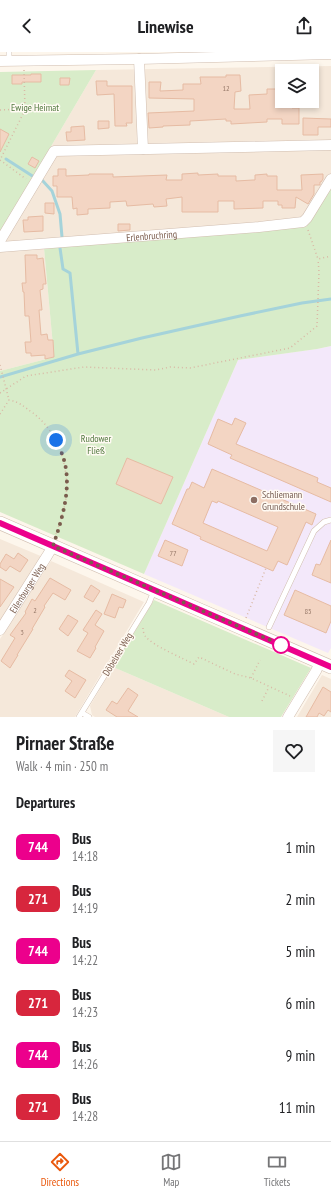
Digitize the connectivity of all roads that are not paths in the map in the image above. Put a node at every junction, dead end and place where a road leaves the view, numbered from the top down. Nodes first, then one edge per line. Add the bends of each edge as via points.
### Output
1 (223, 54) edge
2 (331, 54) edge
3 (6, 58) edge
4 (139, 59) junction
5 (331, 145) edge
6 (143, 149) junction
7 (331, 179) edge
8 (0, 241) edge
9 (0, 247) edge
10 (331, 520) edge
11 (0, 523) edge
12 (53, 546) junction
13 (154, 590) junction
14 (269, 627) dead end
15 (0, 630) edge
16 (326, 664) edge
17 (80, 715) edge
18 (89, 717) edge
19 (288, 717) edge

1 - 2 street
1 - 4 street
3 - 4 street
4 - 6 street
5 - 6 street
6 - 8 street via 54,151
7 - 9 street, Erlenbruchring via 303,222
10 - 14 lane via 324,522 314,531
11 - 12 street
12 - 13 street
12 - 15 street, Eilenburger Weg
13 - 16 street
13 - 17 lane, Döbelner Weg via 149,603
16 - 19 street via 316,671
17 - 18 lane

